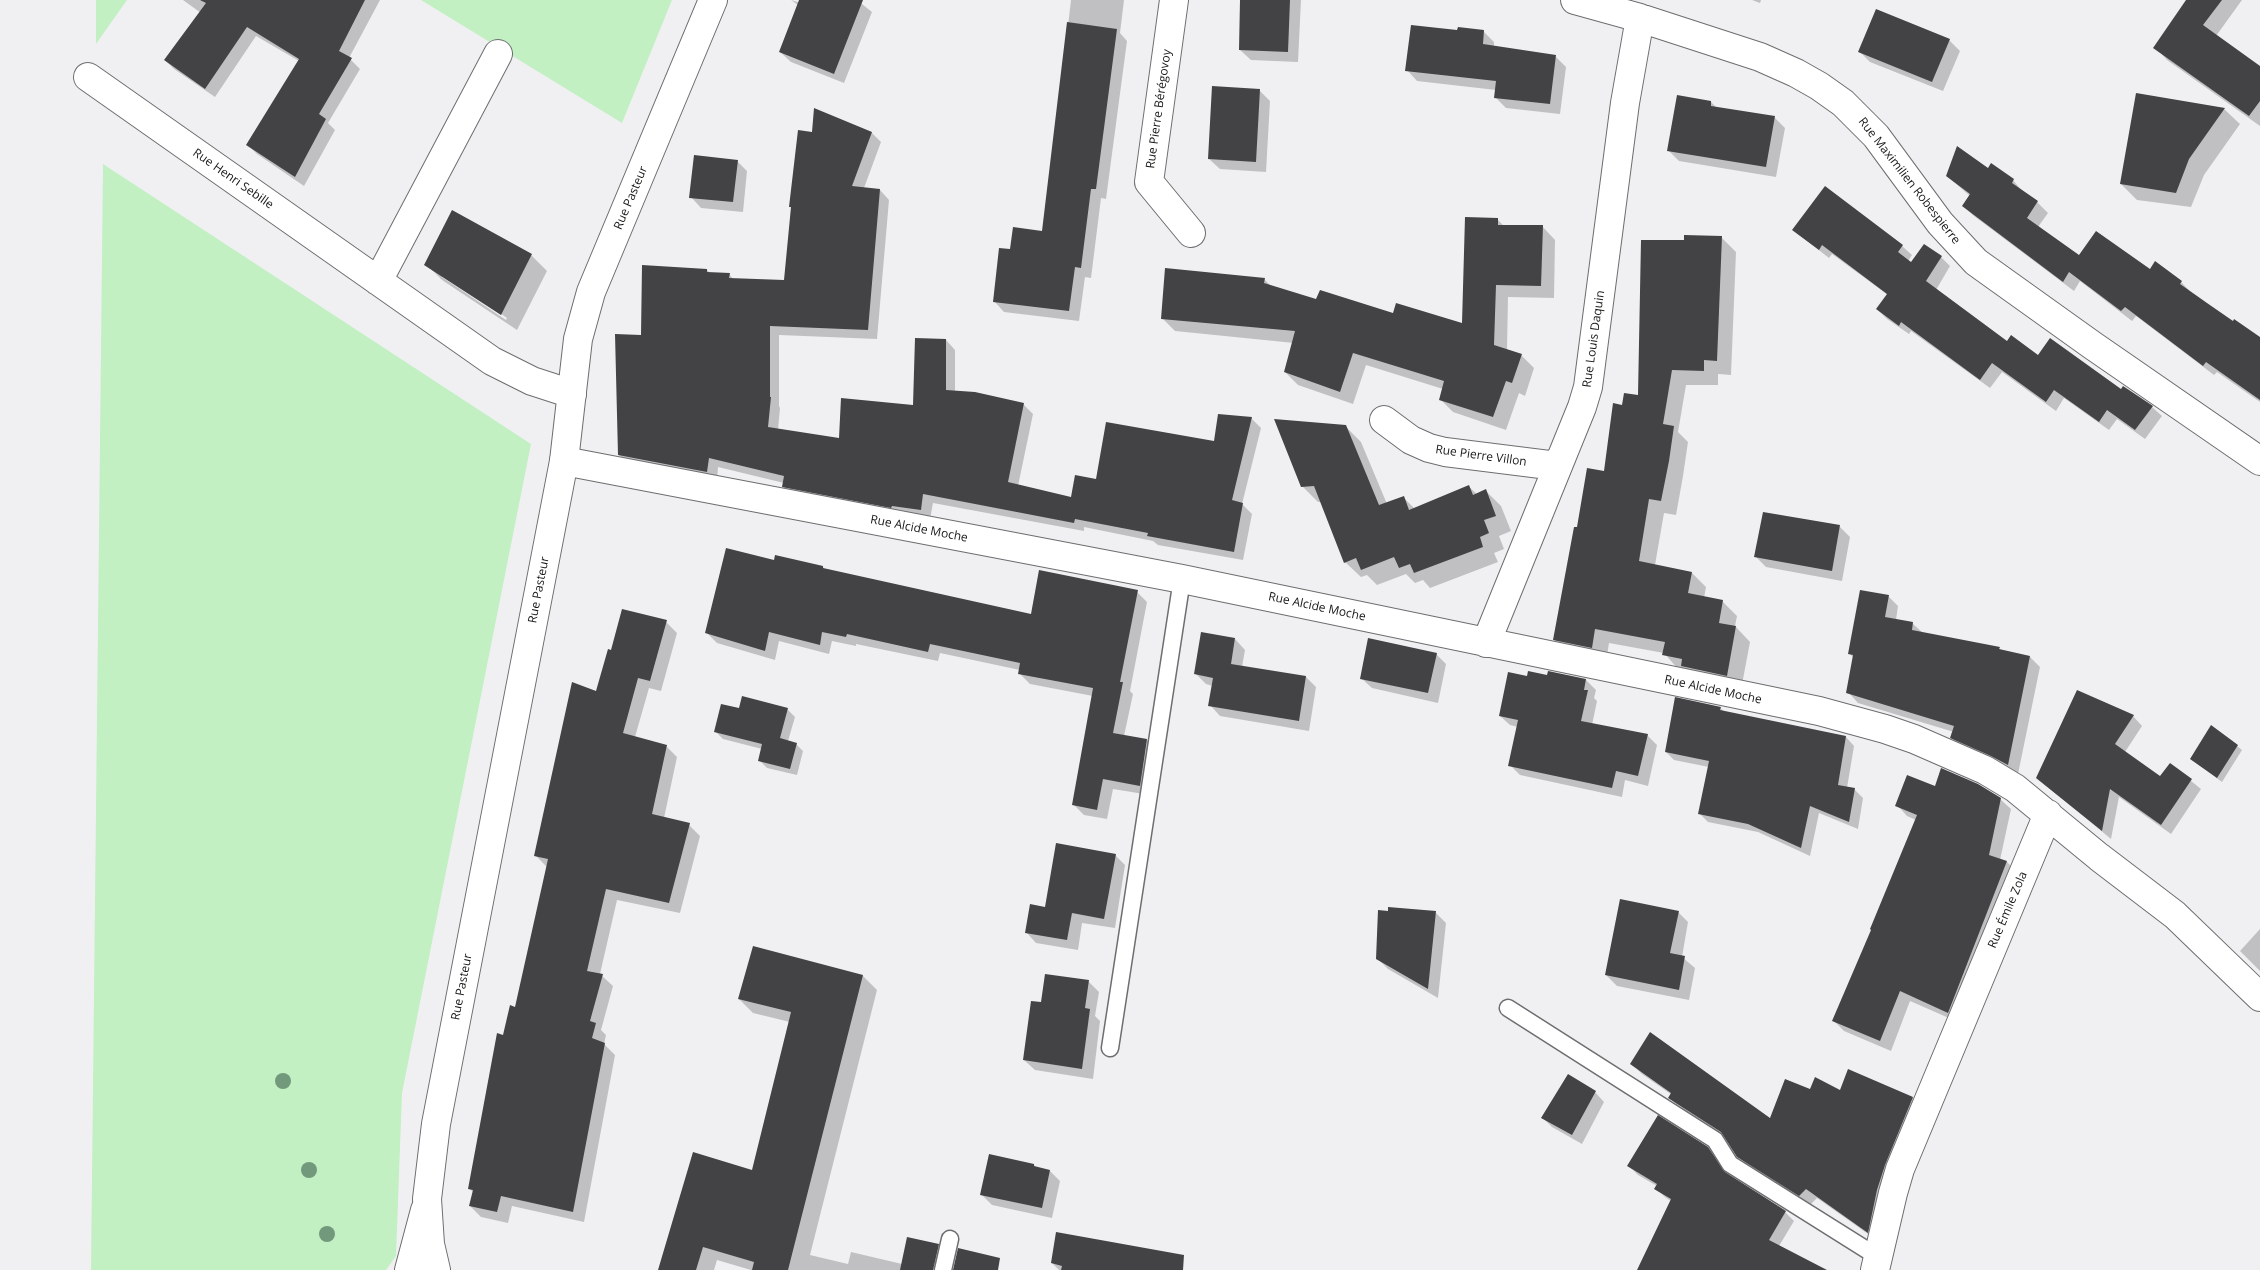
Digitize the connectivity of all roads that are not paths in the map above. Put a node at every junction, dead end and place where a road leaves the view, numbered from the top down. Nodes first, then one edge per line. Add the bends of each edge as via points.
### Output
1 (713, 0) edge
2 (1174, 0) edge
3 (1575, 0) edge
4 (1640, 18) junction
5 (498, 54) dead end
6 (88, 77) dead end
7 (1191, 233) dead end
8 (378, 280) junction
9 (572, 394) junction
10 (1384, 420) dead end
11 (2260, 461) edge
12 (564, 462) junction
13 (1557, 466) junction
14 (1182, 579) junction
15 (1486, 643) junction
16 (2048, 814) junction
17 (2260, 997) edge
18 (1508, 1008) dead end
19 (1110, 1048) dead end
20 (427, 1199) junction
21 (950, 1239) dead end
22 (1876, 1264) edge
23 (409, 1270) edge
24 (436, 1270) edge
25 (943, 1270) edge

1 - 9 street, Rue Pasteur via 591,292 578,339
2 - 7 street, Rue Pierre Bérégovoy via 1149,182
3 - 4 street, Rue Maximilien Robespierre
4 - 11 street, Rue Maximilien Robespierre via 1760,57 1796,73 1843,103 1876,136 1940,223 1976,262
4 - 13 street, Rue Louis Daquin via 1626,95 1588,387
5 - 8 street
6 - 8 street, Rue Henri Sebille
8 - 9 street, Rue Henri Sebille via 492,361 532,381
9 - 12 street, Rue Pasteur
10 - 13 street, Rue Pierre Villon via 1411,440 1429,448
12 - 14 street, Rue Alcide Moche
12 - 20 street, Rue Pasteur via 442,1092
13 - 15 street, Rue Louis Daquin
14 - 15 street, Rue Alcide Moche
14 - 19 lane
15 - 16 street, Rue Alcide Moche via 1819,712 1885,730 1985,770
16 - 17 street via 2105,863 2175,915
16 - 22 street, Rue Émile Zola via 1900,1170
18 - 22 lane via 1715,1140 1730,1164
20 - 23 street, Rue Pasteur
20 - 24 street, Rue Pasteur via 430,1244
21 - 25 lane

